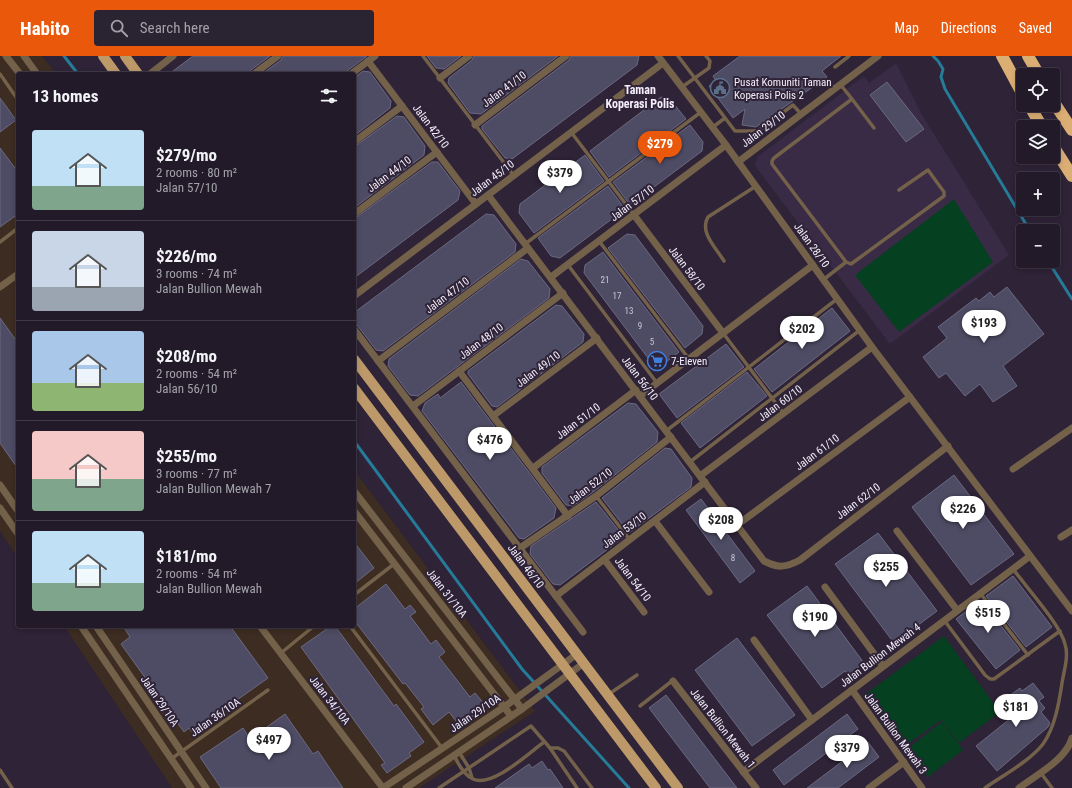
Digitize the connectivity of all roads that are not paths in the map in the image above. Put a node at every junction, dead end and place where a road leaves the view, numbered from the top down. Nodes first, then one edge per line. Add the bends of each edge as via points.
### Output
1 (6, 56) edge
2 (24, 56) edge
3 (103, 56) edge
4 (125, 56) edge
5 (173, 56) edge
6 (278, 56) edge
7 (375, 56) edge
8 (423, 56) edge
9 (469, 56) edge
10 (566, 56) edge
11 (658, 56) edge
12 (678, 56) edge
13 (706, 56) edge
14 (849, 56) edge
15 (1002, 56) edge
16 (1028, 56) edge
17 (874, 57) edge
18 (368, 61) junction
19 (663, 62) junction
20 (835, 67) dead end
21 (1035, 68) edge
22 (159, 71) edge
23 (18, 72) edge
24 (36, 72) edge
25 (115, 72) edge
26 (137, 72) edge
27 (257, 72) edge
28 (354, 72) edge
29 (0, 74) edge
30 (440, 78) junction
31 (694, 78) junction
32 (1016, 82) edge
33 (840, 84) junction
34 (682, 87) junction
35 (16, 97) edge
36 (852, 99) junction
37 (402, 106) junction
38 (700, 112) junction
39 (1060, 112) edge
40 (802, 114) junction
41 (725, 118) junction
42 (475, 125) junction
43 (712, 127) junction
44 (874, 128) dead end
45 (1072, 130) edge
46 (571, 132) junction
47 (356, 140) edge
48 (726, 145) junction
49 (437, 152) junction
50 (1060, 157) edge
51 (738, 162) junction
52 (514, 176) junction
53 (1072, 176) edge
54 (608, 181) junction
55 (756, 186) junction
56 (899, 190) dead end
57 (488, 195) junction
58 (476, 204) junction
59 (356, 213) edge
60 (634, 215) junction
61 (16, 230) edge
62 (599, 241) junction
63 (0, 242) edge
64 (527, 246) junction
65 (724, 261) dead end
66 (846, 262) junction
67 (568, 265) junction
68 (813, 265) junction
69 (16, 275) edge
70 (551, 277) junction
71 (823, 280) junction
72 (0, 287) edge
73 (562, 293) junction
74 (356, 294) edge
75 (837, 299) junction
76 (860, 330) junction
77 (356, 332) edge
78 (723, 334) junction
79 (597, 338) junction
80 (872, 347) junction
81 (689, 359) junction
82 (378, 361) junction
83 (356, 362) edge
84 (749, 368) junction
85 (459, 371) junction
86 (657, 383) junction
87 (356, 391) edge
88 (638, 393) junction
89 (910, 397) junction
90 (772, 398) junction
91 (413, 406) junction
92 (784, 414) junction
93 (493, 416) junction
94 (1072, 428) edge
95 (666, 431) junction
96 (671, 437) junction
97 (948, 446) junction
98 (690, 462) junction
99 (533, 468) junction
100 (1012, 469) dead end
101 (700, 476) junction
102 (705, 482) junction
103 (0, 485) edge
104 (356, 494) edge
105 (596, 496) junction
106 (0, 508) edge
107 (16, 508) edge
108 (356, 514) edge
109 (568, 516) junction
110 (655, 521) junction
111 (737, 525) junction
112 (1072, 530) edge
113 (16, 531) edge
114 (897, 531) dead end
115 (1061, 537) dead end
116 (630, 540) junction
117 (520, 548) junction
118 (1030, 556) junction
119 (604, 559) junction
120 (394, 564) junction
121 (779, 567) joint
122 (1013, 569) junction
123 (825, 587) dead end
124 (709, 592) dead end
125 (356, 593) edge
126 (980, 593) junction
127 (556, 596) junction
128 (957, 610) junction
129 (1072, 611) edge
130 (644, 612) dead end
131 (944, 620) junction
132 (82, 628) edge
133 (100, 628) edge
134 (261, 628) edge
135 (311, 628) edge
136 (352, 628) edge
137 (1060, 631) junction
138 (583, 632) dead end
139 (754, 640) dead end
140 (280, 653) junction
141 (577, 654) junction
142 (1028, 655) junction
143 (584, 663) junction
144 (563, 664) junction
145 (883, 666) junction
146 (570, 674) junction
147 (637, 675) dead end
148 (673, 681) joint
149 (268, 690) dead end
150 (852, 690) junction
151 (608, 695) junction
152 (515, 699) junction
153 (640, 706) dead end
154 (504, 707) junction
155 (522, 709) junction
156 (511, 716) junction
157 (812, 720) junction
158 (1072, 738) edge
159 (544, 742) junction
160 (442, 748) junction
161 (550, 748) junction
162 (182, 752) junction
163 (456, 754) junction
164 (171, 759) junction
165 (904, 762) junction
166 (469, 768) junction
167 (0, 770) edge
168 (464, 772) junction
169 (743, 772) junction
170 (1040, 772) junction
171 (472, 779) junction
172 (12, 788) edge
173 (191, 788) edge
174 (206, 788) edge
175 (383, 788) edge
176 (406, 788) edge
177 (439, 788) edge
178 (577, 788) edge
179 (592, 788) edge
180 (656, 788) edge
181 (678, 788) edge
182 (756, 788) edge
183 (869, 788) edge
184 (922, 788) edge
185 (985, 788) edge
186 (1019, 788) edge
187 (1052, 788) edge

1 - 23 street
2 - 24 street
3 - 25 main road
4 - 26 main road
5 - 22 street
6 - 27 street
7 - 18 street
8 - 30 lane
9 - 30 street
10 - 42 street, Jalan 41/10
11 - 19 street, Jalan 28/10
12 - 31 lane
13 - 31 lane via 710,61 709,68
14 - 20 lane
15 - 32 highway
16 - 21 highway
17 - 33 street, Jalan 29/10
18 - 28 street
18 - 37 street, Jalan 42/10
19 - 34 street, Jalan 28/10
19 - 46 street, Jalan 45/10
29 - 35 lane
30 - 42 lane
31 - 34 lane
31 - 41 lane
33 - 36 lane
33 - 40 street, Jalan 29/10
34 - 38 street, Jalan 28/10
36 - 44 lane
36 - 66 lane via 772,161
37 - 47 street
37 - 49 street, Jalan 42/10
38 - 43 street, Jalan 28/10
38 - 54 lane
39 - 45 highway
40 - 41 lane via 793,105 758,131 735,131
40 - 51 street, Jalan 29/10
41 - 43 lane
42 - 52 lane
43 - 48 street, Jalan 28/10
46 - 52 street, Jalan 45/10
46 - 54 lane
48 - 51 street, Jalan 28/10
48 - 60 street, Jalan 57/10
49 - 58 street, Jalan 42/10
49 - 59 street, Jalan 44/10
50 - 53 highway
51 - 55 street, Jalan 28/10
52 - 57 street, Jalan 45/10
54 - 60 lane
54 - 64 lane
55 - 65 lane via 708,217 704,224 705,231
55 - 68 street, Jalan 28/10
56 - 66 lane via 928,170 944,192 944,196 851,264
57 - 58 street, Jalan 45/10
57 - 64 street, Jalan 56/10
58 - 74 street, Jalan 45/10
60 - 62 street, Jalan 57/10
60 - 78 street, Jalan 58/10
61 - 63 lane
62 - 67 street, Jalan 57/10
62 - 81 lane
64 - 70 street, Jalan 56/10
64 - 82 street, Jalan 47/10
66 - 71 lane
67 - 70 street, Jalan 57/10
67 - 86 lane, Jalan 56/10
68 - 71 street, Jalan 28/10
68 - 78 street
69 - 72 street
70 - 73 street, Jalan 56/10
71 - 75 street, Jalan 28/10
73 - 79 street, Jalan 56/10
73 - 85 street, Jalan 48/10
75 - 76 street, Jalan 28/10
75 - 84 lane
76 - 80 street, Jalan 28/10
76 - 90 lane
77 - 82 street, Jalan 46/10
78 - 81 street
78 - 84 lane
79 - 88 street, Jalan 56/10
79 - 93 street, Jalan 49/10
80 - 89 street, Jalan 28/10
80 - 92 street, Jalan 60/10
81 - 86 street
82 - 91 street, Jalan 46/10
83 - 141 main road, Jalan 46/10
84 - 90 lane
84 - 95 lane
85 - 91 street, Jalan 48/10
85 - 93 street
86 - 88 street
87 - 144 main road
88 - 95 street, Jalan 56/10
88 - 99 street, Jalan 51/10
89 - 97 street, Jalan 28/10
89 - 111 street, Jalan 61/10
90 - 92 lane
90 - 98 lane
91 - 117 street, Jalan 46/10
92 - 101 street, Jalan 60/10
93 - 99 street
94 - 100 street
95 - 96 street, Jalan 56/10
96 - 98 street, Jalan 56/10
96 - 105 street, Jalan 52/10
97 - 118 street, Jalan 28/10
97 - 121 street, Jalan 62/10 via 800,560 789,566
98 - 101 street, Jalan 56/10
99 - 109 street
101 - 102 street, Jalan 56/10
102 - 110 street, Jalan 53/10
102 - 111 street, Jalan 56/10
103 - 107 street
104 - 152 street, Jalan 31/10A
105 - 109 street, Jalan 52/10
105 - 116 lane
106 - 113 street
108 - 120 street
109 - 117 street, Jalan 52/10
110 - 116 street, Jalan 53/10
110 - 124 street
111 - 121 street, Jalan 56/10 via 764,561
112 - 115 street
114 - 128 street
116 - 119 street, Jalan 53/10
117 - 127 street, Jalan 46/10
118 - 122 street, Jalan Bullion Mewah 4
118 - 129 street, Jalan 28/10
119 - 127 street, Jalan 53/10
119 - 130 street, Jalan 54/10
120 - 125 lane
120 - 154 street
122 - 126 street, Jalan Bullion Mewah 4
122 - 137 lane
123 - 145 street
126 - 128 street, Jalan Bullion Mewah 4
126 - 142 lane
127 - 138 street, Jalan 46/10
128 - 131 street, Jalan Bullion Mewah 4
131 - 142 lane via 990,679
131 - 145 street, Jalan Bullion Mewah 4
132 - 164 street
133 - 162 street, Jalan 29/10A
134 - 140 street, Jalan 34/10A
135 - 140 lane
136 - 160 lane
137 - 142 lane
137 - 185 lane via 1067,655 1051,729 1043,744 1031,755
139 - 157 street
140 - 175 street, Jalan 34/10A
141 - 143 main road, Jalan 46/10
141 - 144 street, Jalan 29/10A
143 - 146 street, Jalan 29/10A
143 - 151 main road, Jalan 46/10
144 - 146 main road
144 - 152 street, Jalan 29/10A
145 - 150 street, Jalan Bullion Mewah 4
146 - 155 street, Jalan 29/10A
146 - 180 main road
147 - 151 lane
148 - 153 lane
148 - 169 street, Jalan Bullion Mewah 1
149 - 162 lane, Jalan 36/10A
150 - 157 street, Jalan Bullion Mewah 4
150 - 165 street, Jalan Bullion Mewah 3
151 - 181 main road, Jalan 46/10
152 - 154 street, Jalan 29/10A
152 - 155 street, Jalan 31/10A
154 - 156 street
154 - 160 street, Jalan 29/10A
155 - 156 street, Jalan 29/10A
156 - 163 street, Jalan 29/10A
157 - 169 street, Jalan Bullion Mewah 4
158 - 170 street via 1060,757
159 - 161 lane
159 - 166 lane via 533,727 528,727
159 - 171 lane via 493,778 483,781
160 - 175 street, Jalan 29/10A
161 - 178 lane
161 - 179 lane via 564,751
162 - 164 lane, Jalan 36/10A
162 - 174 street, Jalan 29/10A
163 - 166 lane
163 - 168 lane
163 - 176 street, Jalan 29/10A
164 - 173 street
165 - 183 street
165 - 184 street, Jalan Bullion Mewah 3
166 - 168 lane
166 - 171 lane
167 - 172 lane
168 - 171 lane
168 - 177 lane
169 - 182 street, Jalan Bullion Mewah 1
170 - 186 street
170 - 187 lane

